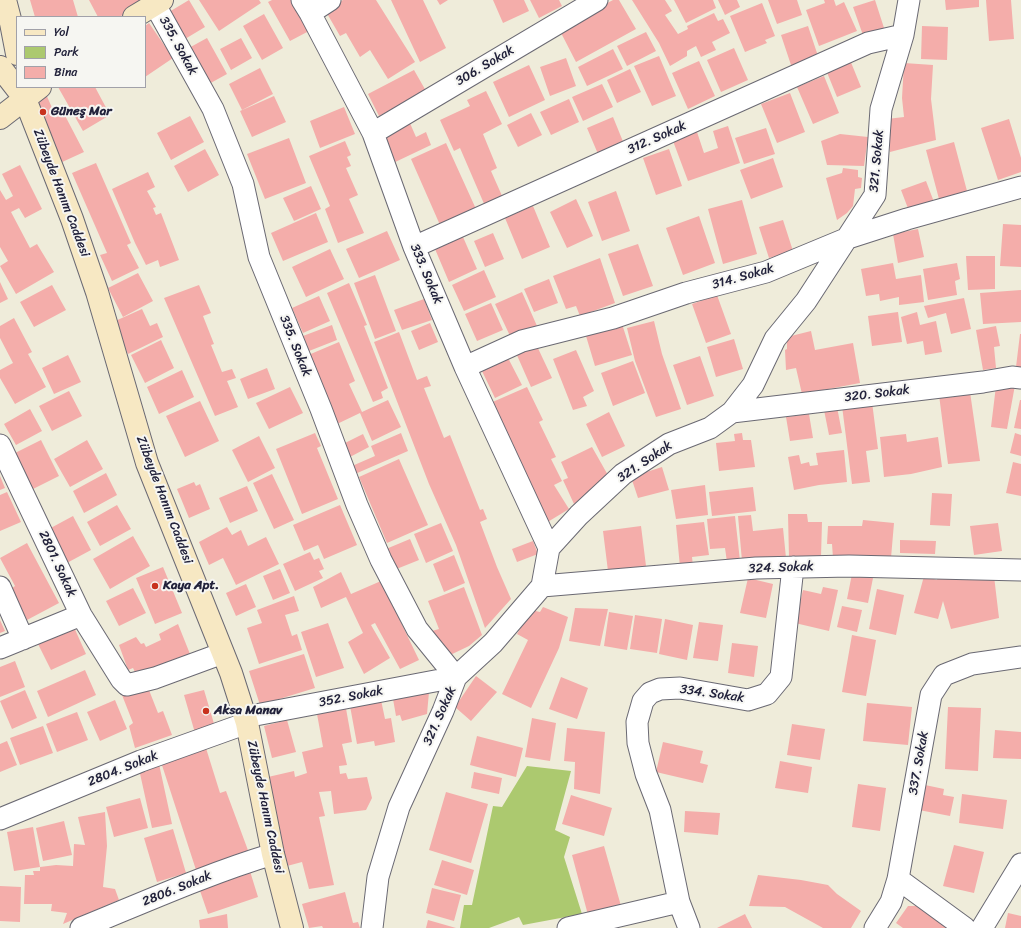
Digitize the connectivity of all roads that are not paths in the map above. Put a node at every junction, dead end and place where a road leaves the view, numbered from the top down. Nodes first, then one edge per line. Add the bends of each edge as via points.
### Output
1 (5, 0) edge
2 (330, 0) edge
3 (597, 0) edge
4 (909, 0) edge
5 (159, 2) edge
6 (306, 6) edge
7 (136, 16) edge
8 (902, 35) junction
9 (16, 49) edge
10 (0, 67) edge
11 (16, 80) edge
12 (29, 91) edge
13 (0, 118) edge
14 (373, 133) junction
15 (1021, 188) edge
16 (848, 238) junction
17 (414, 247) junction
18 (465, 367) junction
19 (1021, 378) edge
20 (732, 412) junction
21 (0, 445) edge
22 (549, 548) junction
23 (793, 567) junction
24 (1021, 570) edge
25 (0, 586) edge
26 (542, 586) junction
27 (81, 615) junction
28 (23, 639) junction
29 (0, 648) edge
30 (223, 653) junction
31 (1021, 657) edge
32 (456, 678) junction
33 (246, 720) junction
34 (0, 819) edge
35 (273, 854) junction
36 (1021, 864) edge
37 (898, 879) junction
38 (679, 902) junction
39 (81, 928) edge
40 (292, 928) edge
41 (372, 928) edge
42 (568, 928) edge
43 (689, 928) edge
44 (875, 928) edge
45 (965, 928) edge
46 (982, 928) edge

1 - 9 street
2 - 6 street
3 - 14 street, 306. Sokak
4 - 8 street, 321. Sokak
5 - 7 street
5 - 32 street, 335. Sokak via 213,109 243,184 259,257 378,553 417,629
6 - 14 street, 333. Sokak
8 - 16 street, 321. Sokak via 881,108 875,195
8 - 17 street, 312. Sokak via 868,43
10 - 11 street, Zübeyde Hanım Caddesi
12 - 13 street
12 - 30 street, Zübeyde Hanım Caddesi via 97,292 147,463
14 - 17 street, 333. Sokak
15 - 16 street, 314. Sokak
16 - 18 street, 314. Sokak via 766,272 686,293 613,318 522,341
16 - 20 street, 321. Sokak via 806,301 775,340 753,385
17 - 18 street, 333. Sokak
18 - 22 street, 333. Sokak
19 - 20 street, 320. Sokak via 1012,377
20 - 22 street, 321. Sokak via 710,428 669,444 623,474 579,515
21 - 27 street, 2801. Sokak
22 - 26 street
23 - 24 street, 324. Sokak
23 - 26 street, 324. Sokak
23 - 38 street, 334. Sokak via 781,677 768,694 748,700 680,688 660,689 650,693 643,701 637,722 638,743 646,774 660,810
25 - 28 street
26 - 32 street, 321. Sokak via 493,643
27 - 28 street
27 - 30 street, 2801. Sokak via 127,685 155,678
28 - 29 street
30 - 33 street, Zübeyde Hanım Caddesi
31 - 37 street, 337. Sokak via 972,664 944,675 932,696
32 - 33 street, 352. Sokak
32 - 41 street, 321. Sokak via 398,807 378,877
33 - 34 street, 2804. Sokak
33 - 35 street, Zübeyde Hanım Caddesi
35 - 39 street, 2806. Sokak via 191,882
35 - 40 street, Zübeyde Hanım Caddesi
36 - 46 street
37 - 44 street, 337. Sokak via 891,902
37 - 45 street
38 - 42 street
38 - 43 street, 334. Sokak

